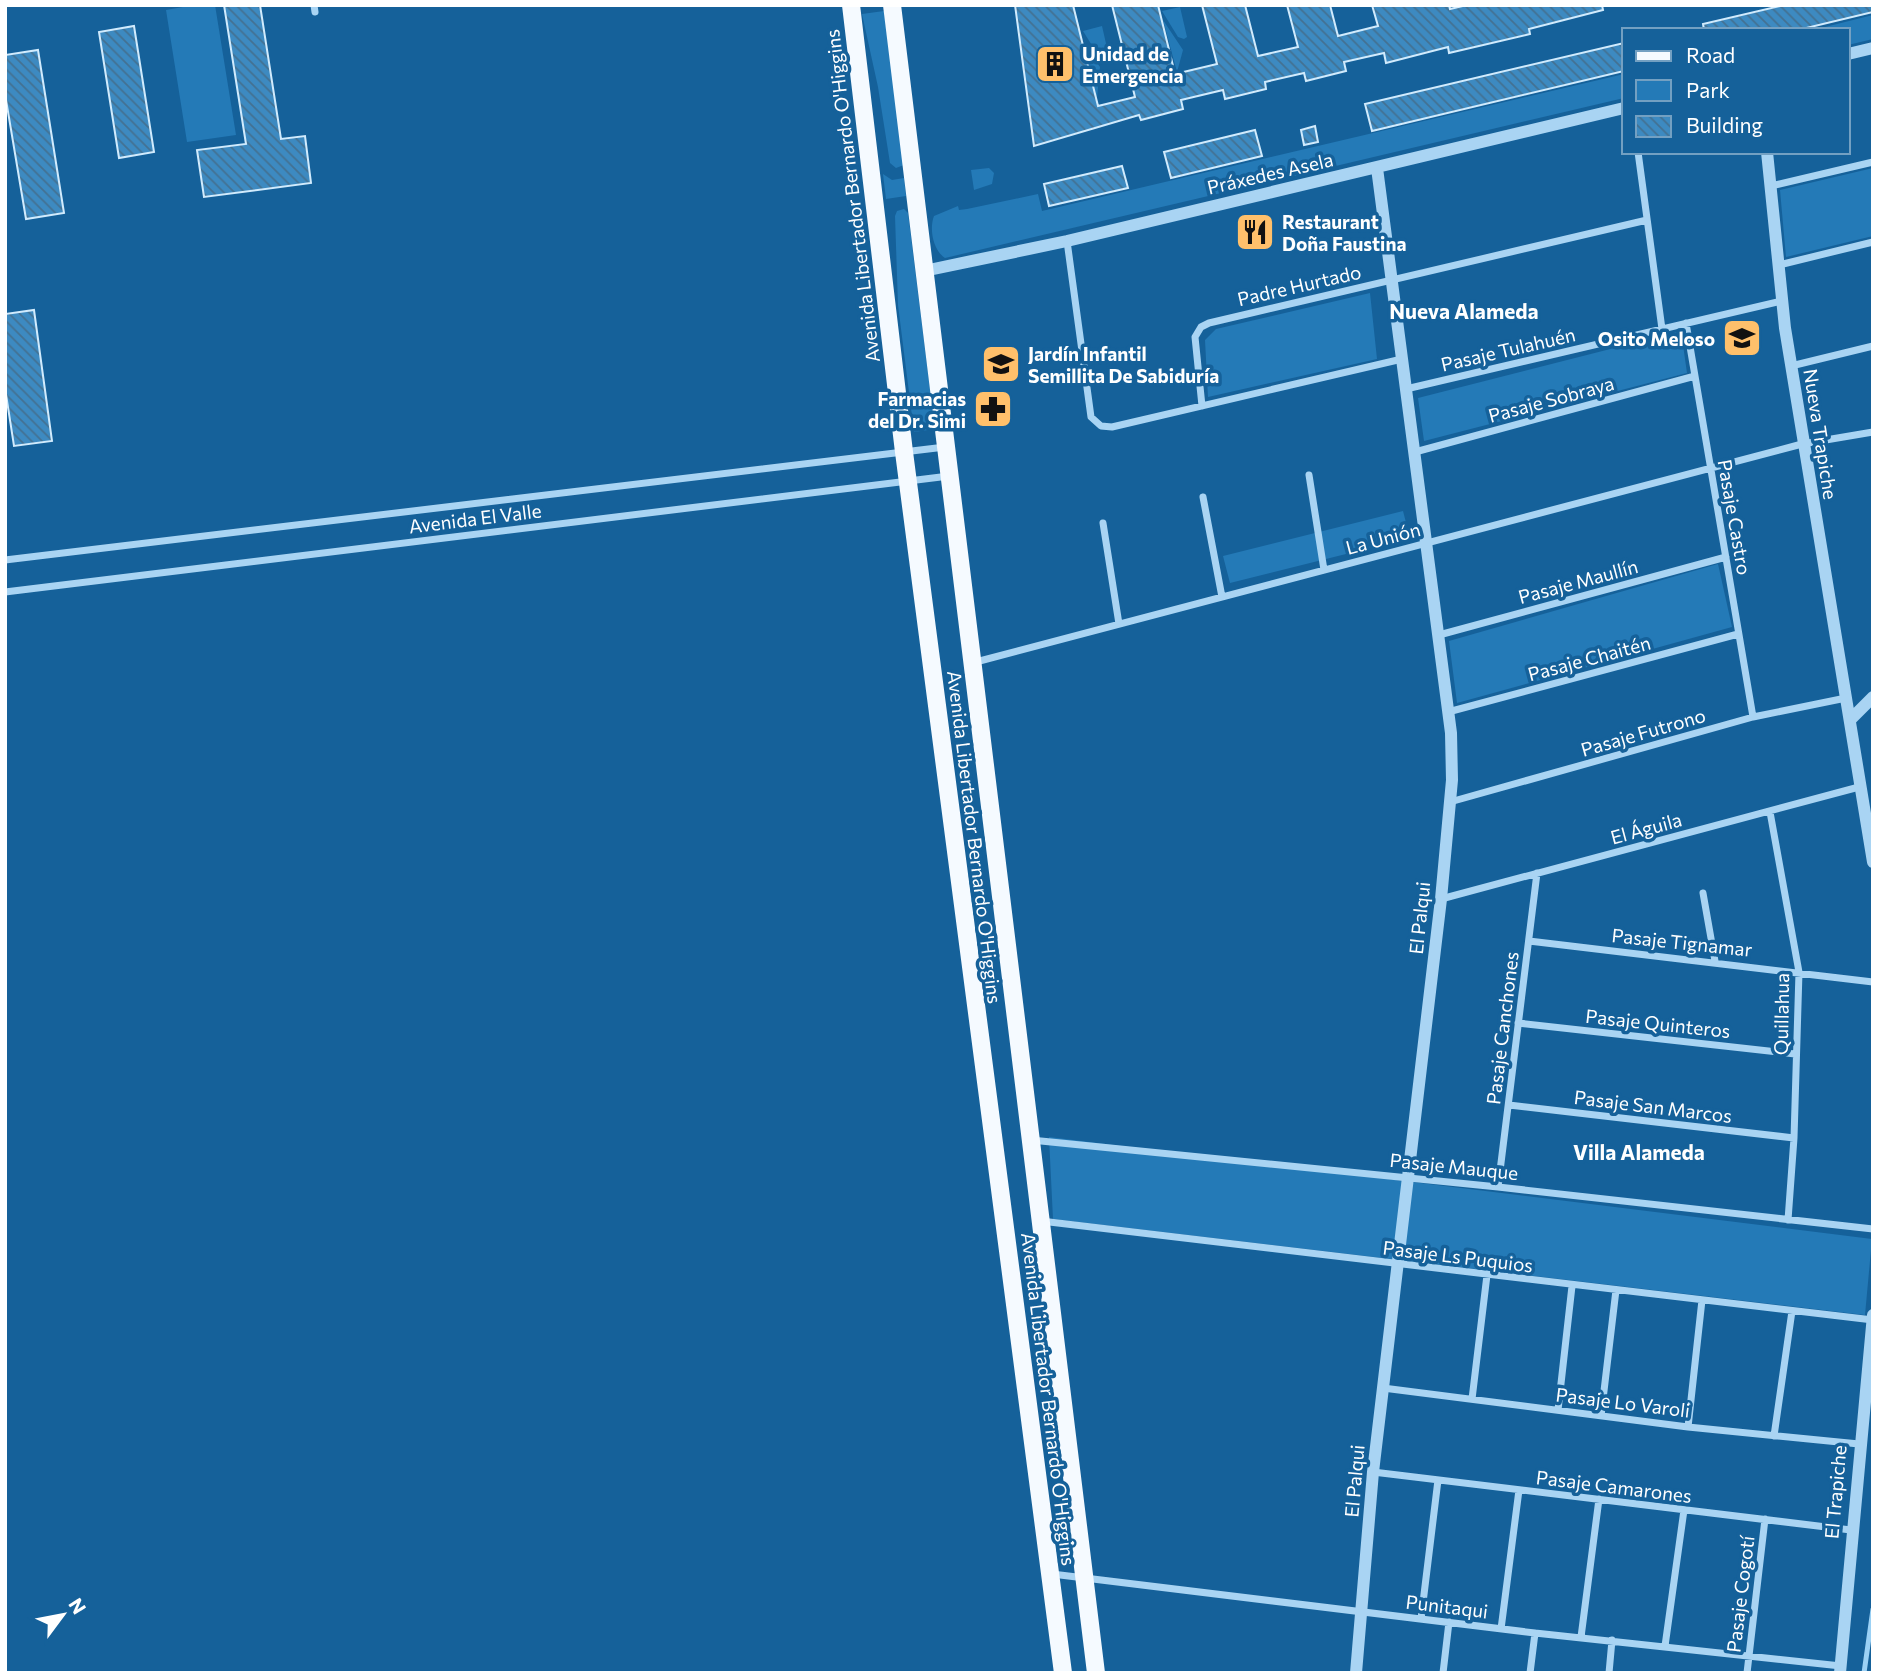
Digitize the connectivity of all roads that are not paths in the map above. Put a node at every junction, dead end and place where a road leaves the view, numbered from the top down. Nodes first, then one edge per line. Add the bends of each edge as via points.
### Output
1 (851, 5) edge
2 (892, 5) edge
3 (1873, 48) edge
4 (1850, 54) edge
5 (1622, 108) edge
6 (1638, 154) edge
7 (1767, 154) edge
8 (1873, 162) edge
9 (1377, 167) junction
10 (1771, 186) junction
11 (1647, 220) junction
12 (1067, 241) junction
13 (1873, 243) edge
14 (1779, 265) junction
15 (924, 271) junction
16 (1391, 280) junction
17 (1782, 301) junction
18 (1686, 323) junction
19 (1661, 329) junction
20 (1873, 346) edge
21 (1402, 359) junction
22 (1791, 366) junction
23 (1695, 376) junction
24 (1405, 389) junction
25 (1202, 406) junction
26 (1873, 432) edge
27 (1802, 444) junction
28 (946, 447) junction
29 (904, 452) junction
30 (1415, 452) junction
31 (1711, 468) junction
32 (1309, 475) dead end
33 (950, 477) junction
34 (907, 481) junction
35 (1203, 498) dead end
36 (1103, 523) dead end
37 (1427, 543) junction
38 (1726, 557) junction
39 (5, 560) edge
40 (1324, 570) junction
41 (5, 592) edge
42 (1222, 597) junction
43 (1119, 624) junction
44 (1738, 634) junction
45 (1439, 635) junction
46 (972, 663) junction
47 (1873, 697) edge
48 (1846, 698) junction
49 (1448, 712) junction
50 (1753, 717) junction
51 (1850, 720) junction
52 (1859, 787) junction
53 (1450, 802) junction
54 (1770, 811) junction
55 (1873, 862) edge
56 (1537, 873) junction
57 (1703, 893) dead end
58 (1441, 899) junction
59 (1529, 941) junction
60 (1715, 961) junction
61 (1799, 972) junction
62 (1873, 982) edge
63 (1518, 1023) junction
64 (1795, 1054) junction
65 (1508, 1105) junction
66 (1794, 1138) junction
67 (1031, 1140) junction
68 (1409, 1177) junction
69 (1498, 1187) junction
70 (1788, 1220) junction
71 (1041, 1221) junction
72 (1873, 1229) edge
73 (1397, 1265) junction
74 (1487, 1275) junction
75 (1572, 1286) junction
76 (1616, 1290) junction
77 (1702, 1300) junction
78 (1792, 1311) junction
79 (1873, 1318) edge
80 (1383, 1388) junction
81 (1472, 1399) junction
82 (1558, 1410) junction
83 (1601, 1416) junction
84 (1688, 1427) junction
85 (1774, 1436) junction
86 (1859, 1444) junction
87 (1373, 1472) junction
88 (1438, 1480) junction
89 (1519, 1490) junction
90 (1599, 1499) junction
91 (1684, 1510) junction
92 (1765, 1519) junction
93 (1851, 1530) junction
94 (1050, 1574) junction
95 (1085, 1578) junction
96 (1087, 1599) junction
97 (1054, 1603) junction
98 (1363, 1610) junction
99 (1422, 1619) junction
100 (1449, 1622) junction
101 (1501, 1629) junction
102 (1535, 1633) junction
103 (1581, 1637) junction
104 (1612, 1640) junction
105 (1665, 1646) junction
106 (1750, 1656) junction
107 (1840, 1670) edge
108 (1063, 1673) edge
109 (1096, 1673) edge
110 (1356, 1673) edge
111 (1443, 1673) edge
112 (1530, 1673) edge
113 (1609, 1673) edge
114 (1746, 1673) edge

1 - 29 main road, Avenida Libertador Bernardo O'Higgins
2 - 15 main road, Avenida Libertador Bernardo O'Higgins
3 - 4 street
5 - 9 street, Práxedes Asela
6 - 11 street
7 - 10 street, Nueva Trapiche
8 - 10 street
9 - 12 street, Práxedes Asela
9 - 16 street, El Palqui
10 - 14 street, Nueva Trapiche
11 - 16 street, Padre Hurtado
11 - 19 street
12 - 15 street, Práxedes Asela
12 - 25 street via 1095,422 1112,427
13 - 14 street
14 - 17 street, Nueva Trapiche
15 - 28 main road, Avenida Libertador Bernardo O'Higgins
16 - 21 street, El Palqui
16 - 25 street, Padre Hurtado via 1201,327 1195,337
17 - 18 street, Pasaje Tulahuén
17 - 22 street, Nueva Trapiche
18 - 19 street, Pasaje Tulahuén
18 - 23 street, Pasaje Castro
19 - 24 street, Pasaje Tulahuén
20 - 22 street
21 - 24 street, El Palqui
21 - 25 street
22 - 27 street, Nueva Trapiche
23 - 30 street, Pasaje Sobraya
23 - 31 street, Pasaje Castro
24 - 30 street, El Palqui
26 - 27 street, La Unión
27 - 31 street, La Unión
27 - 48 street, Nueva Trapiche
28 - 29 street, Avenida El Valle
28 - 33 main road, Avenida Libertador Bernardo O'Higgins
29 - 34 main road, Avenida Libertador Bernardo O'Higgins
29 - 39 street, Avenida El Valle
30 - 37 street, El Palqui
31 - 37 street, La Unión
31 - 38 street, Pasaje Castro
32 - 40 street
33 - 34 street, Avenida El Valle
33 - 46 main road, Avenida Libertador Bernardo O'Higgins
34 - 41 street, Avenida El Valle
34 - 94 main road, Avenida Libertador Bernardo O'Higgins
35 - 42 street
36 - 43 street
37 - 40 street, La Unión
37 - 45 street, El Palqui
38 - 44 street, Pasaje Castro
38 - 45 street, Pasaje Maullín
40 - 42 street, La Unión
42 - 43 street, La Unión
43 - 46 street, La Unión
44 - 49 street, Pasaje Chaitén
44 - 50 street, Pasaje Castro
45 - 49 street, El Palqui
46 - 67 main road, Avenida Libertador Bernardo O'Higgins
47 - 51 street
48 - 50 street, Pasaje Futrono
48 - 51 street, Nueva Trapiche
49 - 53 street, El Palqui
50 - 53 street, Pasaje Futrono
51 - 52 street
52 - 54 street, El Águila
52 - 55 street
53 - 58 street, El Palqui
54 - 56 street, El Águila
54 - 61 street, Quillahua
56 - 58 street, El Águila
56 - 59 street, Pasaje Canchones
57 - 60 street
58 - 68 street, El Palqui
59 - 60 street, Pasaje Tignamar
59 - 63 street, Pasaje Canchones
60 - 61 street, Pasaje Tignamar
61 - 62 street, Pasaje Tignamar
61 - 64 street, Quillahua
63 - 64 street, Pasaje Quinteros
63 - 65 street, Pasaje Canchones
64 - 66 street, Quillahua
65 - 66 street, Pasaje San Marcos
65 - 69 street, Pasaje Canchones
66 - 70 street, Quillahua
67 - 68 street, Pasaje Mauque
67 - 71 main road, Avenida Libertador Bernardo O'Higgins
68 - 69 street, Pasaje Mauque
68 - 73 street, El Palqui
69 - 70 street, Pasaje Mauque
70 - 72 street, Pasaje Mauque
71 - 73 street, Pasaje Ls Puquios
71 - 95 main road, Avenida Libertador Bernardo O'Higgins
73 - 74 street, Pasaje Ls Puquios
73 - 80 street, El Palqui
74 - 75 street, Pasaje Ls Puquios
74 - 81 street
75 - 76 street, Pasaje Ls Puquios
75 - 82 street
76 - 77 street, Pasaje Ls Puquios
76 - 83 street
77 - 78 street, Pasaje Ls Puquios
77 - 84 street
78 - 79 street, Pasaje Ls Puquios
78 - 85 street
79 - 86 street, El Trapiche
80 - 81 street, Pasaje Lo Varoli
80 - 87 street, El Palqui
81 - 82 street, Pasaje Lo Varoli
82 - 83 street, Pasaje Lo Varoli
83 - 84 street, Pasaje Lo Varoli
84 - 85 street, Pasaje Lo Varoli
85 - 86 street, Pasaje Lo Varoli
86 - 93 street, El Trapiche
87 - 88 street, Pasaje Camarones
87 - 98 street, El Palqui
88 - 89 street, Pasaje Camarones
88 - 99 street
89 - 90 street, Pasaje Camarones
89 - 101 street
90 - 91 street, Pasaje Camarones
90 - 103 street
91 - 92 street, Pasaje Camarones
91 - 105 street
92 - 93 street, Pasaje Camarones
92 - 106 street, Pasaje Cogotí
93 - 107 street, El Trapiche
94 - 95 street, Punitaqui
94 - 97 main road, Avenida Libertador Bernardo O'Higgins
95 - 96 main road, Avenida Libertador Bernardo O'Higgins
95 - 98 street, Punitaqui
96 - 97 main road
96 - 109 main road, Avenida Libertador Bernardo O'Higgins
97 - 108 main road, Avenida Libertador Bernardo O'Higgins
98 - 99 street, Punitaqui
98 - 110 street, El Palqui
99 - 100 street, Punitaqui
100 - 101 street, Punitaqui
100 - 111 street
101 - 102 street, Punitaqui
102 - 103 street, Punitaqui
102 - 112 street
103 - 104 street, Punitaqui
104 - 105 street, Punitaqui
104 - 113 street
105 - 106 street, Punitaqui
106 - 107 street, Punitaqui
106 - 114 street, Pasaje Cogotí

